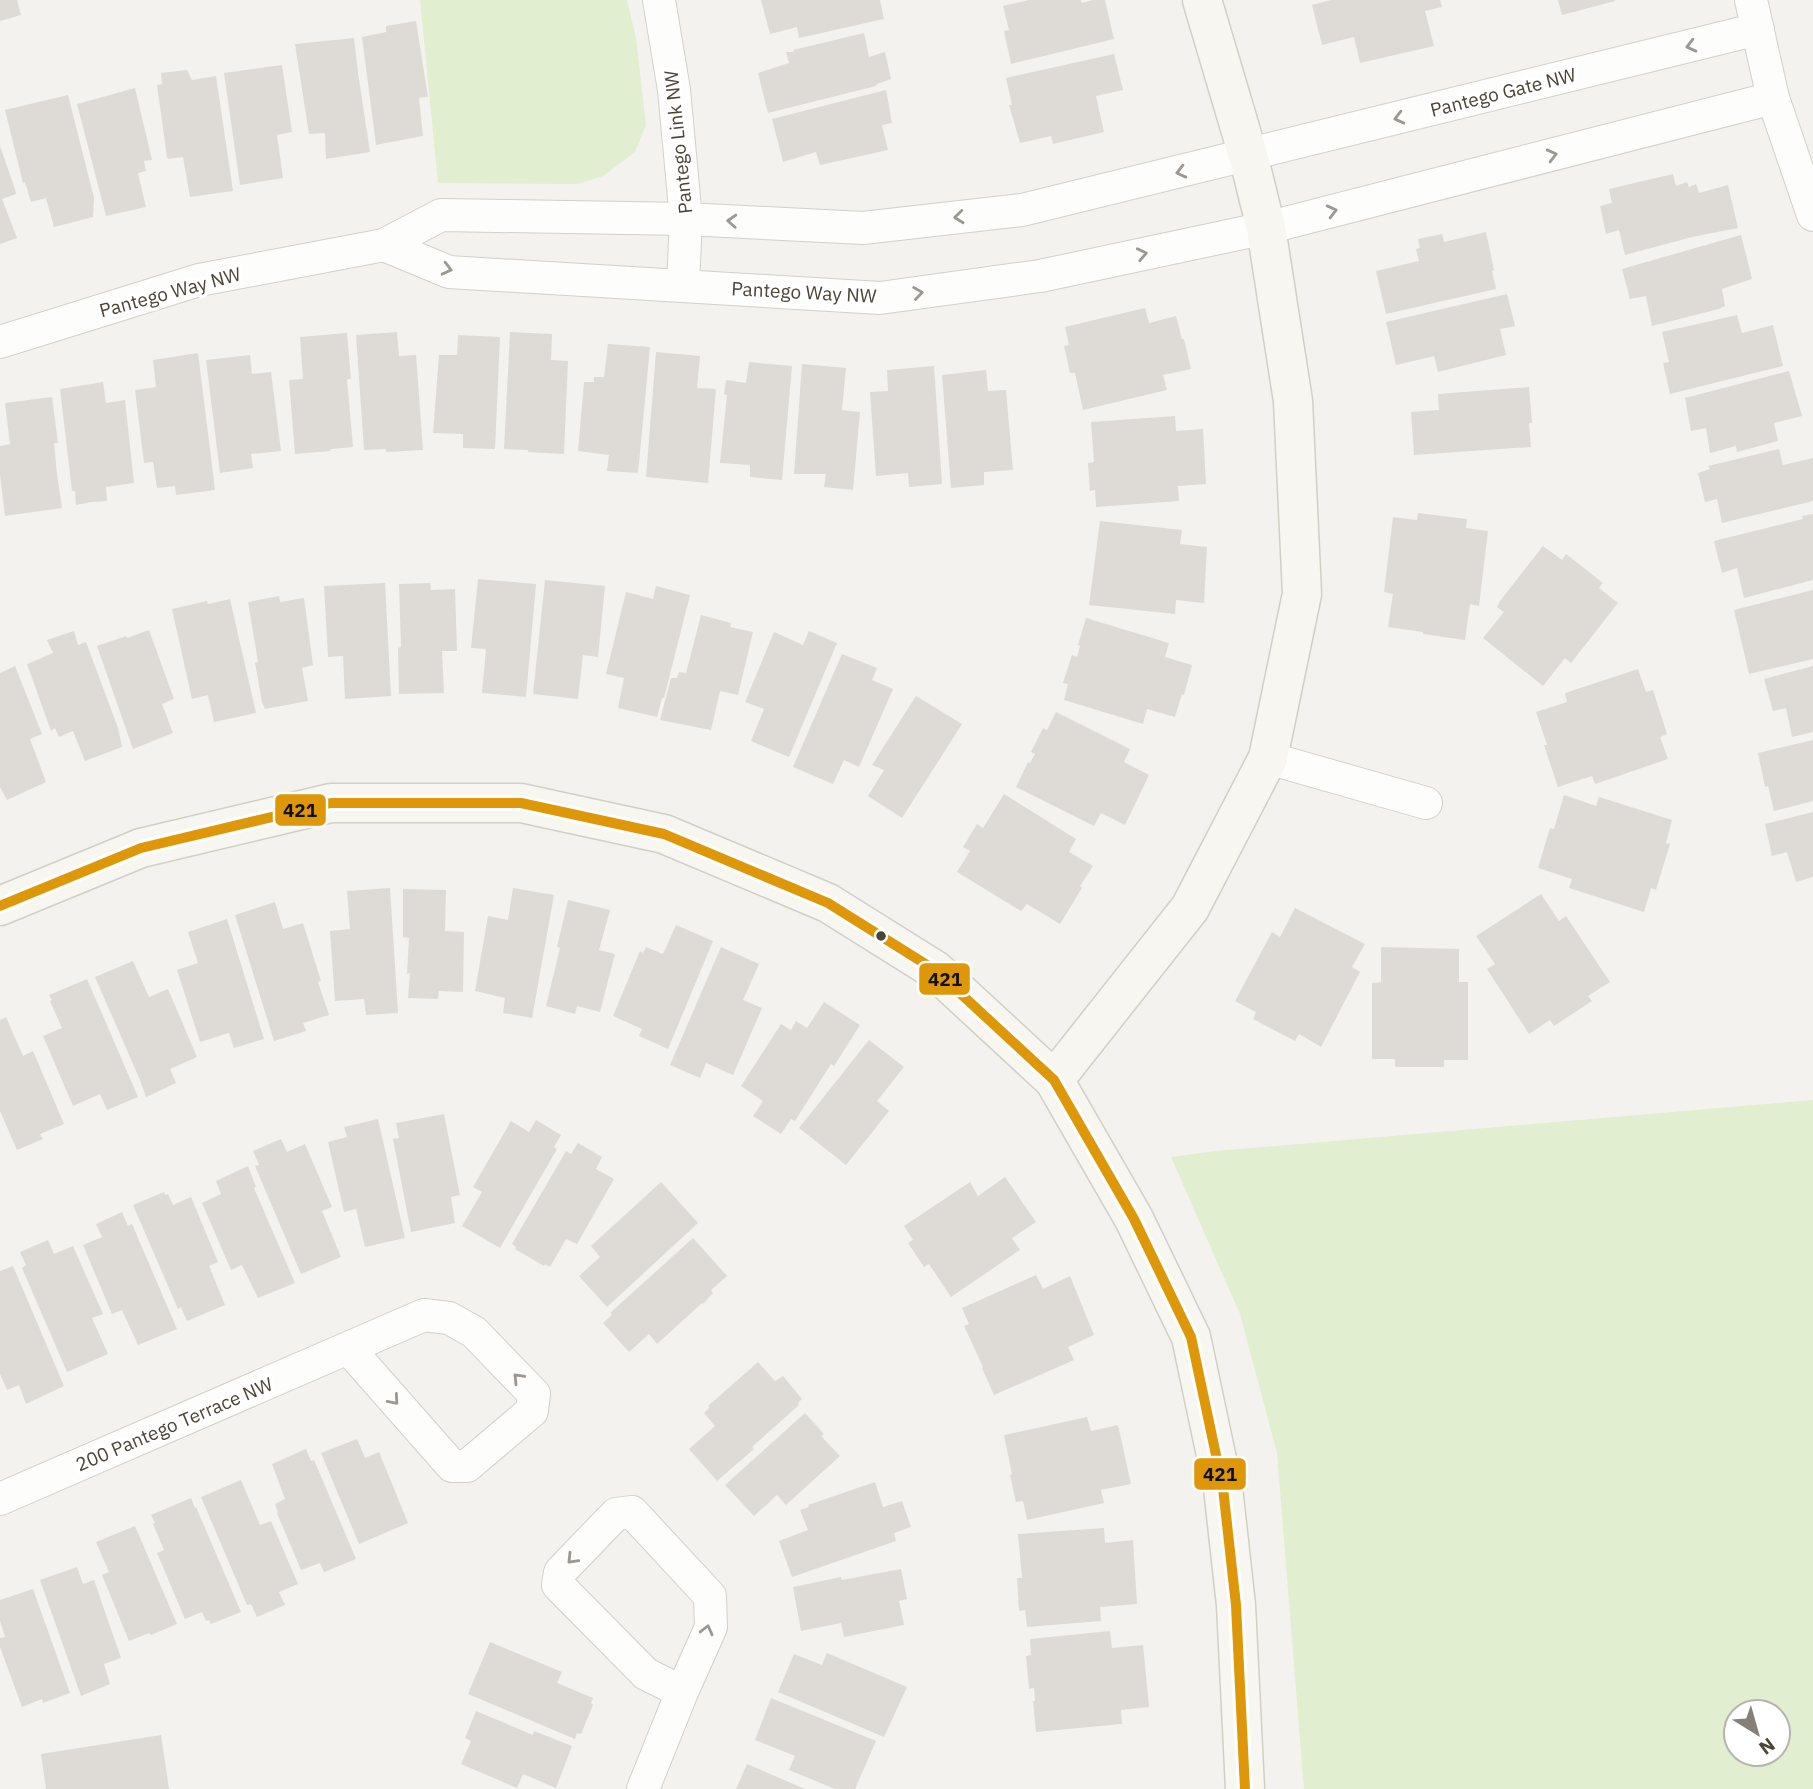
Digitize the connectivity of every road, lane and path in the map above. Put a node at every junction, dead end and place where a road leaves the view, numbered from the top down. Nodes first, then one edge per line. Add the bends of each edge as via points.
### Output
1 (659, 0) edge
2 (1202, 0) edge
3 (1754, 15) edge
4 (1773, 98) junction
5 (1248, 156) junction
6 (1813, 215) edge
7 (686, 219) junction
8 (1266, 228) junction
9 (384, 244) junction
10 (683, 285) junction
11 (0, 342) edge
12 (1268, 758) junction
13 (1426, 803) dead end
14 (0, 906) edge
15 (1054, 1080) junction
16 (349, 1349) junction
17 (0, 1499) edge
18 (682, 1692) junction
19 (643, 1789) edge
20 (1245, 1789) edge

1 - 7 street, Pantego Link NW via 674,90
2 - 5 street
3 - 4 street
3 -> 5 street, Pantego Gate NW
4 - 6 street
8 -> 4 street
5 -> 7 street, Pantego Way NW via 1023,210 863,228
5 - 8 street
7 - 9 street, Pantego Way NW via 441,215
7 - 10 street, Pantego Link NW
10 -> 8 street, Pantego Way NW via 880,298 1040,276
8 - 12 street via 1293,401 1302,594
9 -> 10 street, Pantego Way NW via 449,271
9 - 11 street, Pantego Way NW via 199,281
12 - 13 street
12 - 15 street via 1190,908
14 - 15 street via 141,848 331,803 521,803 664,834 828,903 935,970
15 - 20 street via 1134,1219 1191,1337 1223,1488 1236,1605
16 -> 16 street, 200 Pantego Terrace NW via 452,1466 467,1466 532,1410 534,1394 474,1332 449,1318 424,1315
16 - 17 street, 200 Pantego Terrace NW
18 -> 18 street via 710,1627 710,1597 632,1513 616,1514 561,1572 558,1585 646,1674
18 - 19 street

